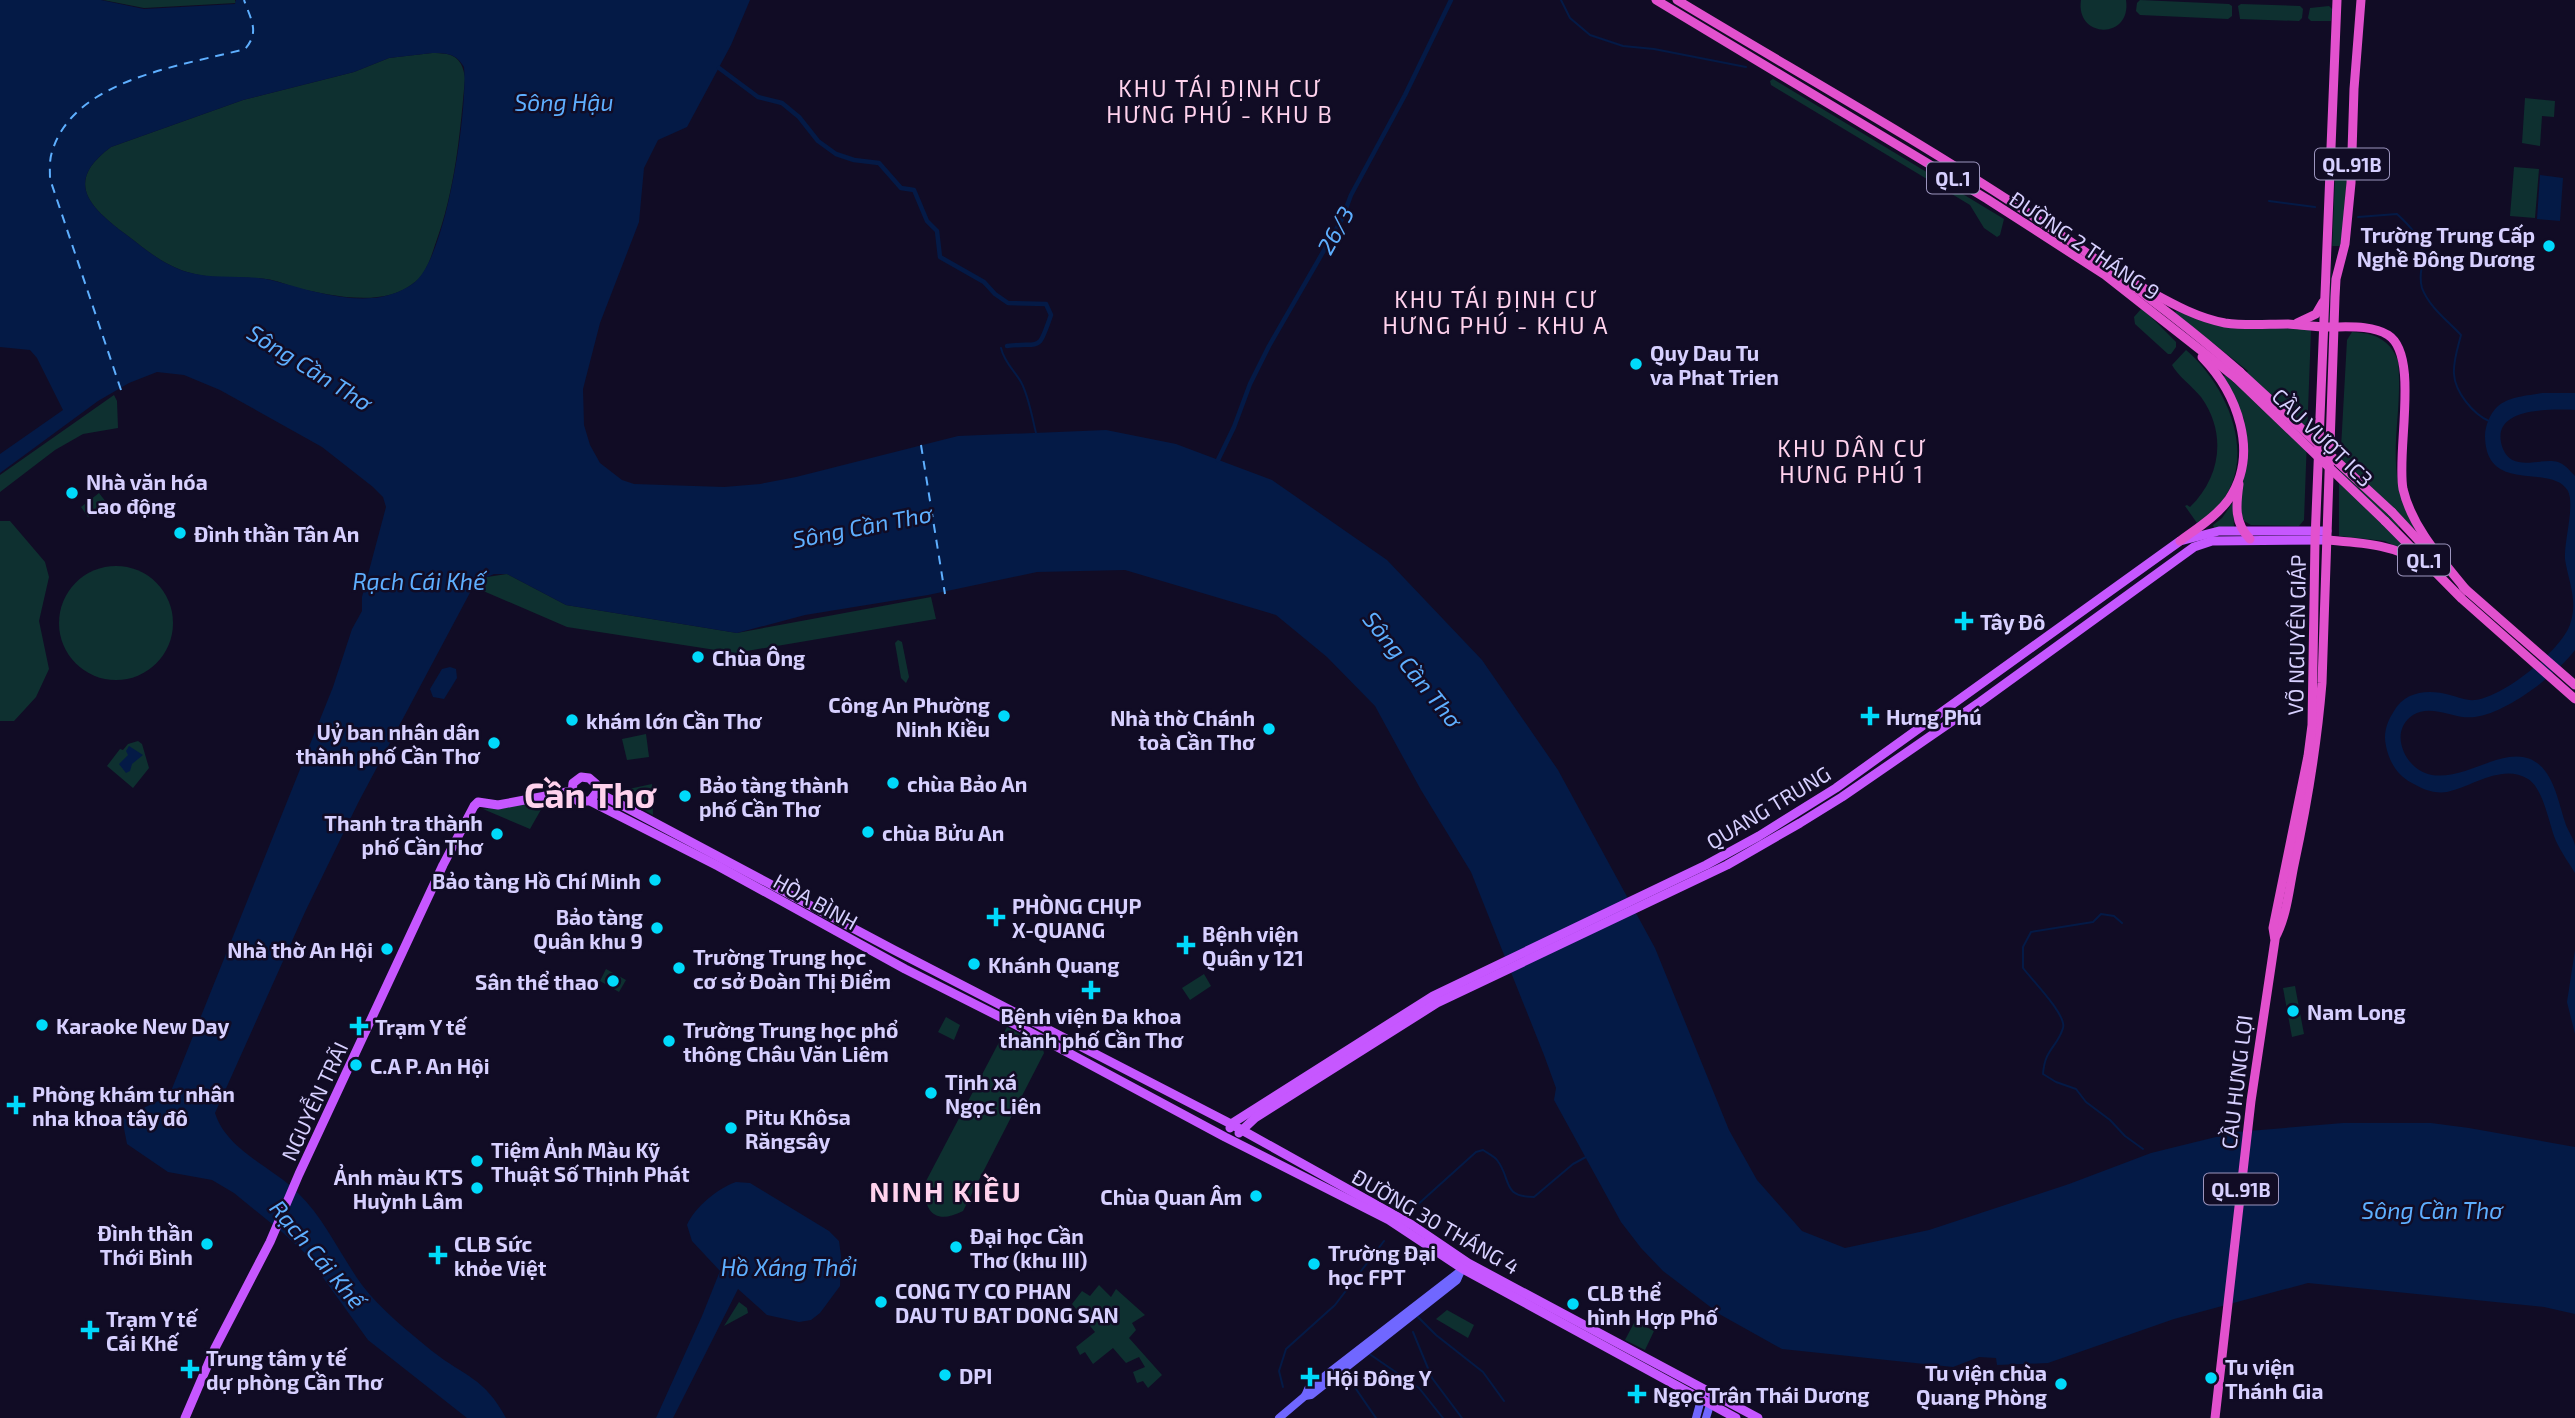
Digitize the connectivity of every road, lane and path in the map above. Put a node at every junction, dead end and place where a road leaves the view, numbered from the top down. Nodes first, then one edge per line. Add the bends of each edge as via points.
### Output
1 (1656, 0) edge
2 (1677, 0) edge
3 (2337, 0) edge
4 (2361, 0) edge
5 (2108, 268) junction
6 (2325, 297) junction
7 (2157, 316) junction
8 (2289, 324) junction
9 (2328, 327) junction
10 (2238, 375) junction
11 (2241, 465) junction
12 (2243, 531) junction
13 (2316, 536) junction
14 (2327, 536) junction
15 (2249, 539) junction
16 (2180, 541) junction
17 (2465, 595) junction
18 (2515, 640) junction
19 (2575, 685) edge
20 (2572, 697) edge
21 (572, 791) junction
22 (597, 792) junction
23 (590, 801) junction
24 (2293, 856) junction
25 (894, 950) junction
26 (908, 957) junction
27 (888, 960) junction
28 (2272, 960) joint
29 (905, 969) junction
30 (1009, 1009) junction
31 (1026, 1018) junction
32 (1007, 1020) junction
33 (1041, 1025) junction
34 (1024, 1029) junction
35 (1060, 1035) junction
36 (1039, 1037) junction
37 (1368, 1042) junction
38 (1059, 1047) junction
39 (1119, 1065) junction
40 (1114, 1077) junction
41 (1231, 1124) junction
42 (1241, 1130) junction
43 (1230, 1139) junction
44 (1464, 1267) junction
45 (1707, 1396) junction
46 (185, 1418) edge
47 (1279, 1418) edge
48 (1696, 1418) edge
49 (1706, 1418) edge
50 (1736, 1418) edge
51 (1758, 1418) edge
52 (2215, 1418) edge

1 - 7 highway, ĐƯỜNG 2 THÁNG 9 / QL.1 via 1987,199 2105,275
2 - 5 highway, ĐƯỜNG 2 THÁNG 9 / QL.1 via 1983,183
3 - 6 highway, QL.91B
4 - 9 highway, VÕ NGUYÊN GIÁP / QL.91B via 2345,244
5 - 8 highway via 2210,320
5 - 10 highway, ĐƯỜNG 2 THÁNG 9 / QL.1 via 2194,332
6 - 8 highway via 2311,318
6 - 9 highway, QL.91B
7 - 10 highway, ĐƯỜNG 2 THÁNG 9 / QL.1
7 - 11 highway via 2213,367 2233,399 2242,427
8 - 9 highway
9 - 13 highway, VÕ NGUYÊN GIÁP / QL.91B
9 - 14 highway, VÕ NGUYÊN GIÁP / QL.91B
9 - 17 highway via 2378,331 2399,347 2405,372 2402,464 2406,499
10 - 17 highway, CẦU VƯỢT IC3 / QL.1, bridge
10 - 17 highway, CẦU VƯỢT IC3 / QL.1, bridge via 2392,512
11 - 12 highway via 2236,508
11 - 16 highway via 2229,499
12 - 13 main road, QUANG TRUNG
12 - 15 highway
12 - 16 main road, QUANG TRUNG
13 - 14 main road, QUANG TRUNG
13 - 15 main road, QUANG TRUNG
13 - 24 highway, VÕ NGUYÊN GIÁP / QL.91B via 2312,725
14 - 17 highway via 2397,550
14 - 24 highway, VÕ NGUYÊN GIÁP / QL.91B via 2319,727
15 - 37 main road, QUANG TRUNG via 2194,547 1980,702 1757,849 1444,1000
16 - 37 main road, QUANG TRUNG via 1836,788 1756,838 1447,988
17 - 18 highway, QL.1
18 - 19 highway, QL.1
18 - 20 highway, QL.1
21 - 22 main road via 573,783 585,777 596,783
21 - 23 main road via 578,801
21 - 46 main road, NGUYỄN TRÃI via 474,806
22 - 23 main road
22 - 25 main road, HÒA BÌNH
23 - 27 main road, HÒA BÌNH
24 - 28 highway, VÕ NGUYÊN GIÁP / QL.91B via 2273,928
25 - 26 main road, HÒA BÌNH
25 - 27 main road
26 - 29 main road
26 - 30 main road, HÒA BÌNH
27 - 29 main road, HÒA BÌNH
28 - 52 highway, CẦU HƯNG LỢI / QL.91B via 2250,1101
29 - 32 main road, HÒA BÌNH
30 - 31 main road, HÒA BÌNH
30 - 32 main road
31 - 33 main road, HÒA BÌNH
31 - 34 main road
32 - 34 main road, HÒA BÌNH
33 - 35 main road, HÒA BÌNH
33 - 36 main road
34 - 36 main road, HÒA BÌNH
35 - 38 main road
35 - 39 main road, ĐƯỜNG 30 THÁNG 4
36 - 38 main road, HÒA BÌNH
37 - 41 main road, QUANG TRUNG
37 - 42 main road, QUANG TRUNG
38 - 40 main road, ĐƯỜNG 30 THÁNG 4
39 - 40 main road
39 - 41 main road, ĐƯỜNG 30 THÁNG 4
40 - 43 main road, ĐƯỜNG 30 THÁNG 4
41 - 42 main road, ĐƯỜNG 30 THÁNG 4
41 - 43 main road
42 - 43 main road, QUANG TRUNG
42 - 44 main road, ĐƯỜNG 30 THÁNG 4 via 1412,1225
43 - 44 main road, ĐƯỜNG 30 THÁNG 4 via 1389,1220
44 - 45 main road, ĐƯỜNG 30 THÁNG 4
44 - 47 main road via 1457,1280
45 - 48 main road
45 - 49 main road
45 - 50 main road, ĐƯỜNG 30 THÁNG 4
45 - 51 main road, ĐƯỜNG 30 THÁNG 4

